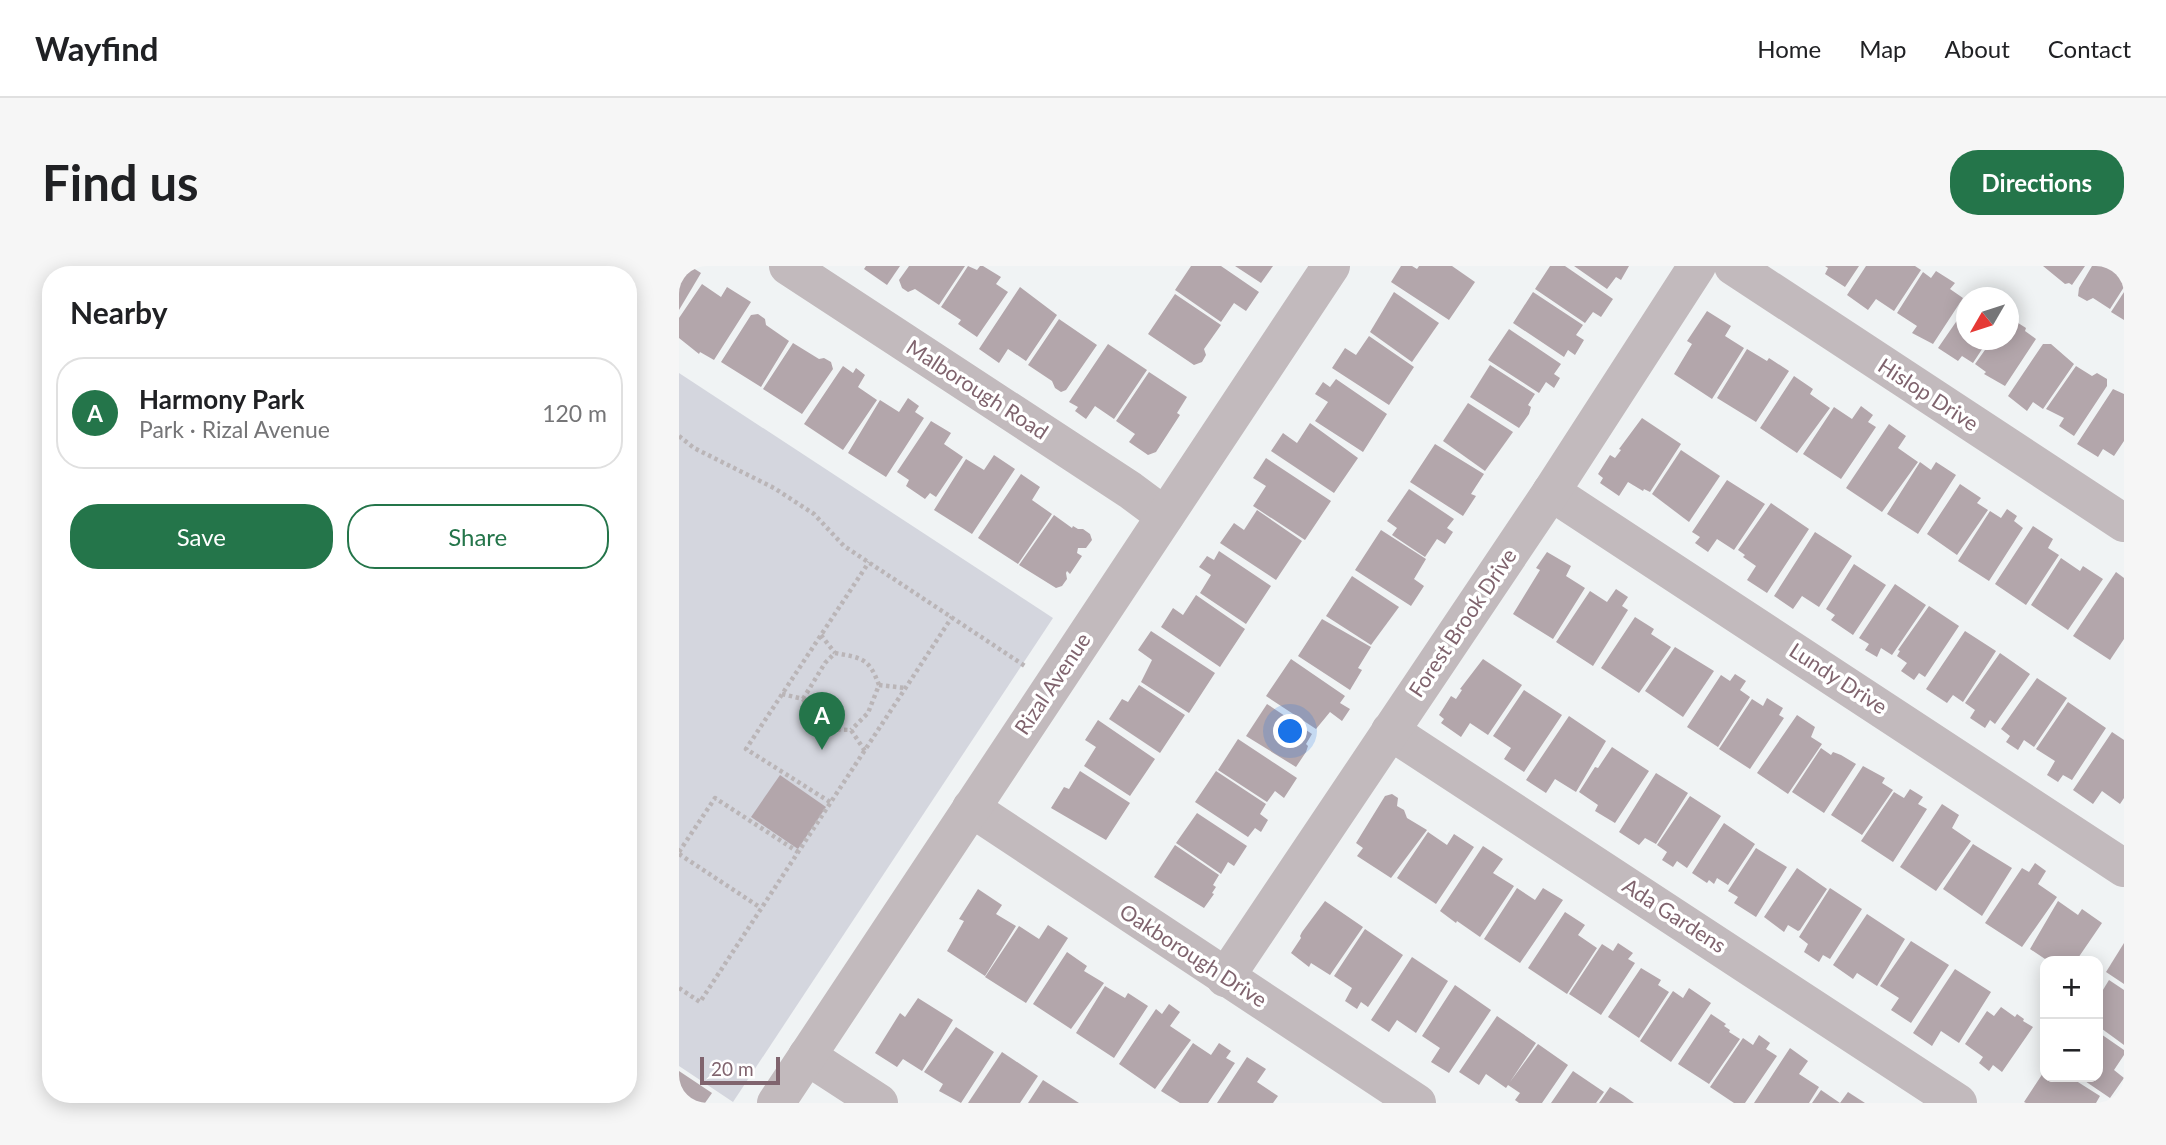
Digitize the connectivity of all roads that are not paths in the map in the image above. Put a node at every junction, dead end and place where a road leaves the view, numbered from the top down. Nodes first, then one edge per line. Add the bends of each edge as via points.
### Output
1 (788, 266) edge
2 (1331, 266) edge
3 (1697, 266) edge
4 (1733, 266) edge
5 (1551, 492) junction
6 (1165, 516) junction
7 (2124, 523) edge
8 (1390, 731) junction
9 (971, 808) junction
10 (2124, 868) edge
11 (1225, 978) junction
12 (807, 1056) junction
13 (776, 1103) edge
14 (879, 1103) edge
15 (1417, 1103) edge
16 (1958, 1103) edge

1 - 6 street, Malborough Road
2 - 6 street, Rizal Avenue
3 - 5 street, Forest Brook Drive
4 - 7 street, Hislop Drive
5 - 8 street, Forest Brook Drive
5 - 10 street, Lundy Drive
6 - 9 street, Rizal Avenue
8 - 11 street, Forest Brook Drive
8 - 16 street, Ada Gardens
9 - 11 street, Oakborough Drive
9 - 12 street, Rizal Avenue
11 - 15 street, Oakborough Drive
12 - 13 street, Rizal Avenue
12 - 14 street

